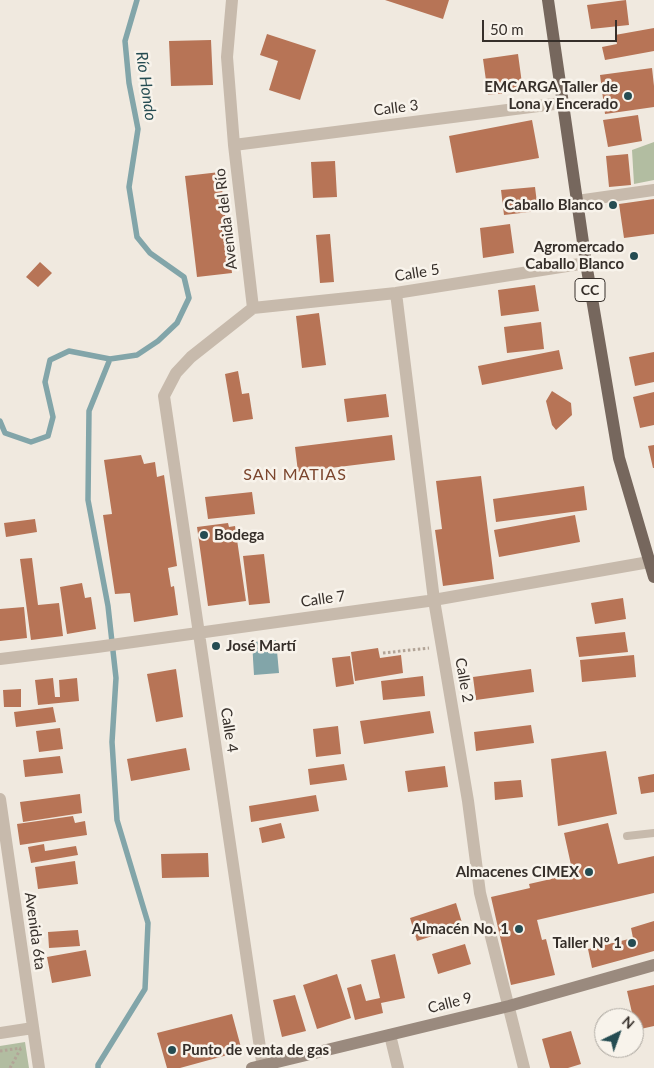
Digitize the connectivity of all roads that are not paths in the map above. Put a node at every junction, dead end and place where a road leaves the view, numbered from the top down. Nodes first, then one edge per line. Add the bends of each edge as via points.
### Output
1 (232, 0) edge
2 (548, 0) edge
3 (562, 102) junction
4 (234, 146) junction
5 (654, 190) edge
6 (577, 201) junction
7 (586, 263) junction
8 (396, 293) junction
9 (253, 308) junction
10 (649, 562) junction
11 (654, 576) edge
12 (434, 600) junction
13 (198, 633) junction
14 (0, 659) edge
15 (0, 799) edge
16 (654, 833) edge
17 (628, 836) dead end
18 (654, 966) edge
19 (509, 1006) junction
20 (33, 1028) junction
21 (0, 1033) edge
22 (390, 1035) junction
23 (259, 1067) edge
24 (39, 1068) edge
25 (398, 1068) edge
26 (524, 1068) edge

1 - 4 street, Avenida del Río via 227,57
2 - 3 main road, CC
3 - 4 street, Calle 3
3 - 6 main road, CC
4 - 9 street, Avenida del Río
5 - 6 street
6 - 7 main road, CC
7 - 8 street, Calle 5
7 - 10 main road, CC via 619,458
8 - 9 street, Calle 5
8 - 12 street, Calle 2
9 - 13 street, Calle 4 via 191,356 176,373 164,396
10 - 11 main road, CC
10 - 12 street, Calle 7
12 - 13 street, Calle 7
12 - 19 street, Calle 2 via 480,893
13 - 14 street, Calle 7
13 - 23 street, Calle 4
15 - 20 street, Avenida 6ta
16 - 17 lane
18 - 19 street, Calle 9
19 - 22 street, Calle 9
19 - 26 street, Calle 2
20 - 21 street
20 - 24 street, Avenida 6ta
22 - 23 street, Calle 9
22 - 25 street

